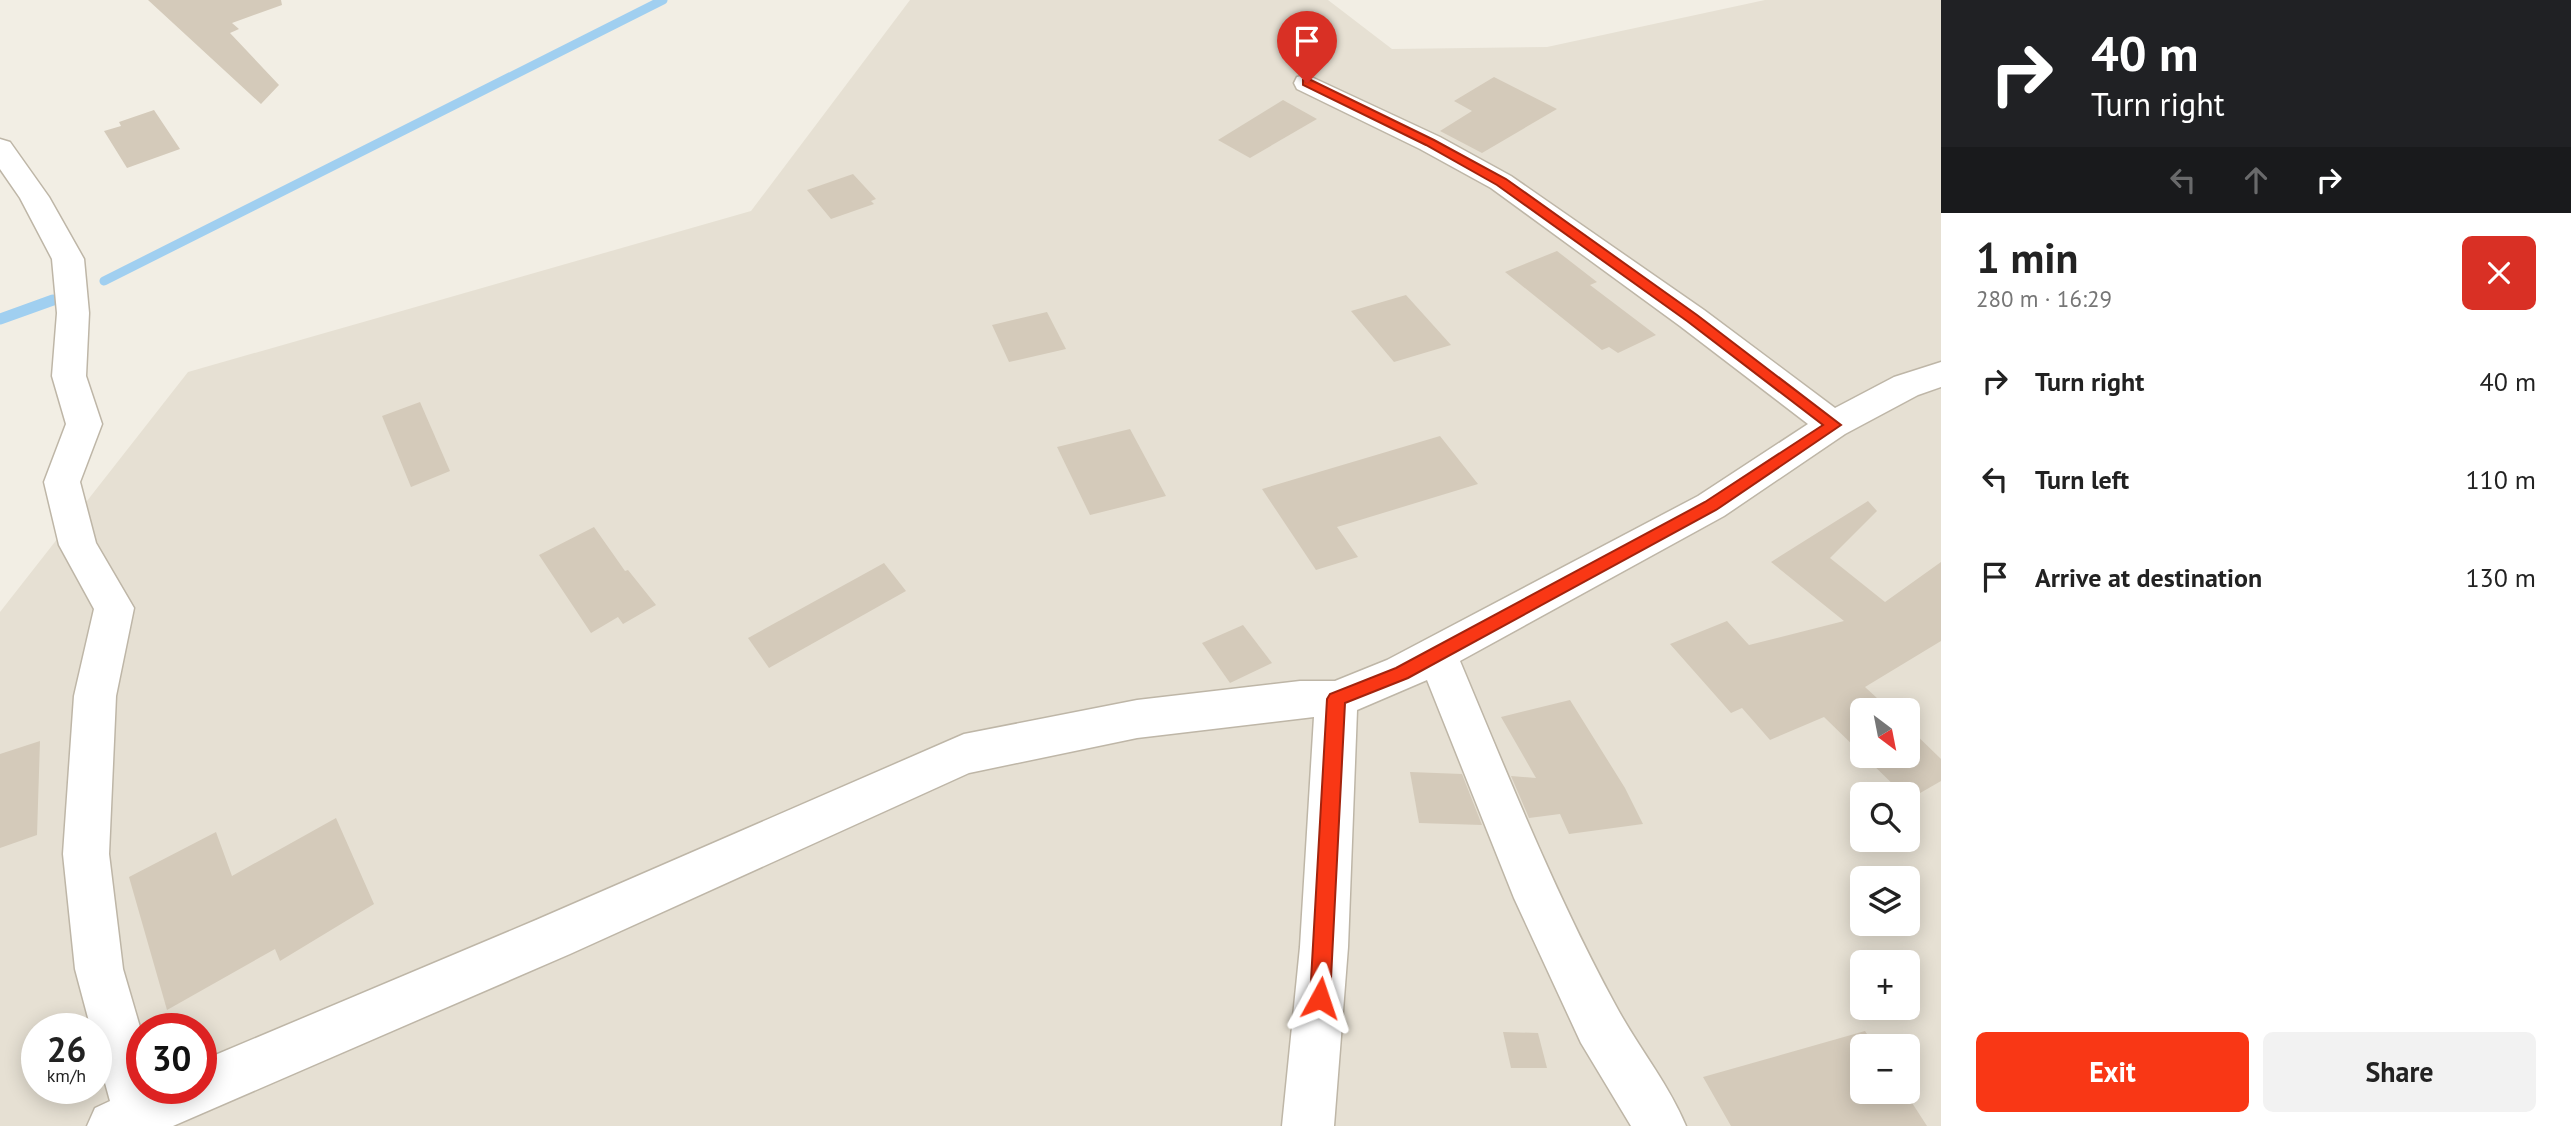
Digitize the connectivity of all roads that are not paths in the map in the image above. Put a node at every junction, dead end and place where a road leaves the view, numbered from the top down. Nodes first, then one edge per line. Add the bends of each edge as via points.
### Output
1 (1307, 83) dead end
2 (0, 148) edge
3 (1941, 374) edge
4 (1833, 425) junction
5 (1437, 654) junction
6 (1336, 699) junction
7 (217, 1081) edge
8 (163, 1104) edge
9 (126, 1120) edge
10 (1308, 1126) edge
11 (1660, 1126) edge

1 - 4 street via 1502,182
2 - 9 street via 68,259 73,313 69,376 84,424 62,482 79,545 114,608 95,696 86,853 99,969
3 - 4 street via 1906,386
4 - 5 street via 1711,506
5 - 6 street
5 - 11 street via 1530,882 1599,1025
6 - 7 street via 1300,699 1137,719 964,754
6 - 10 street via 1324,947
8 - 9 street

